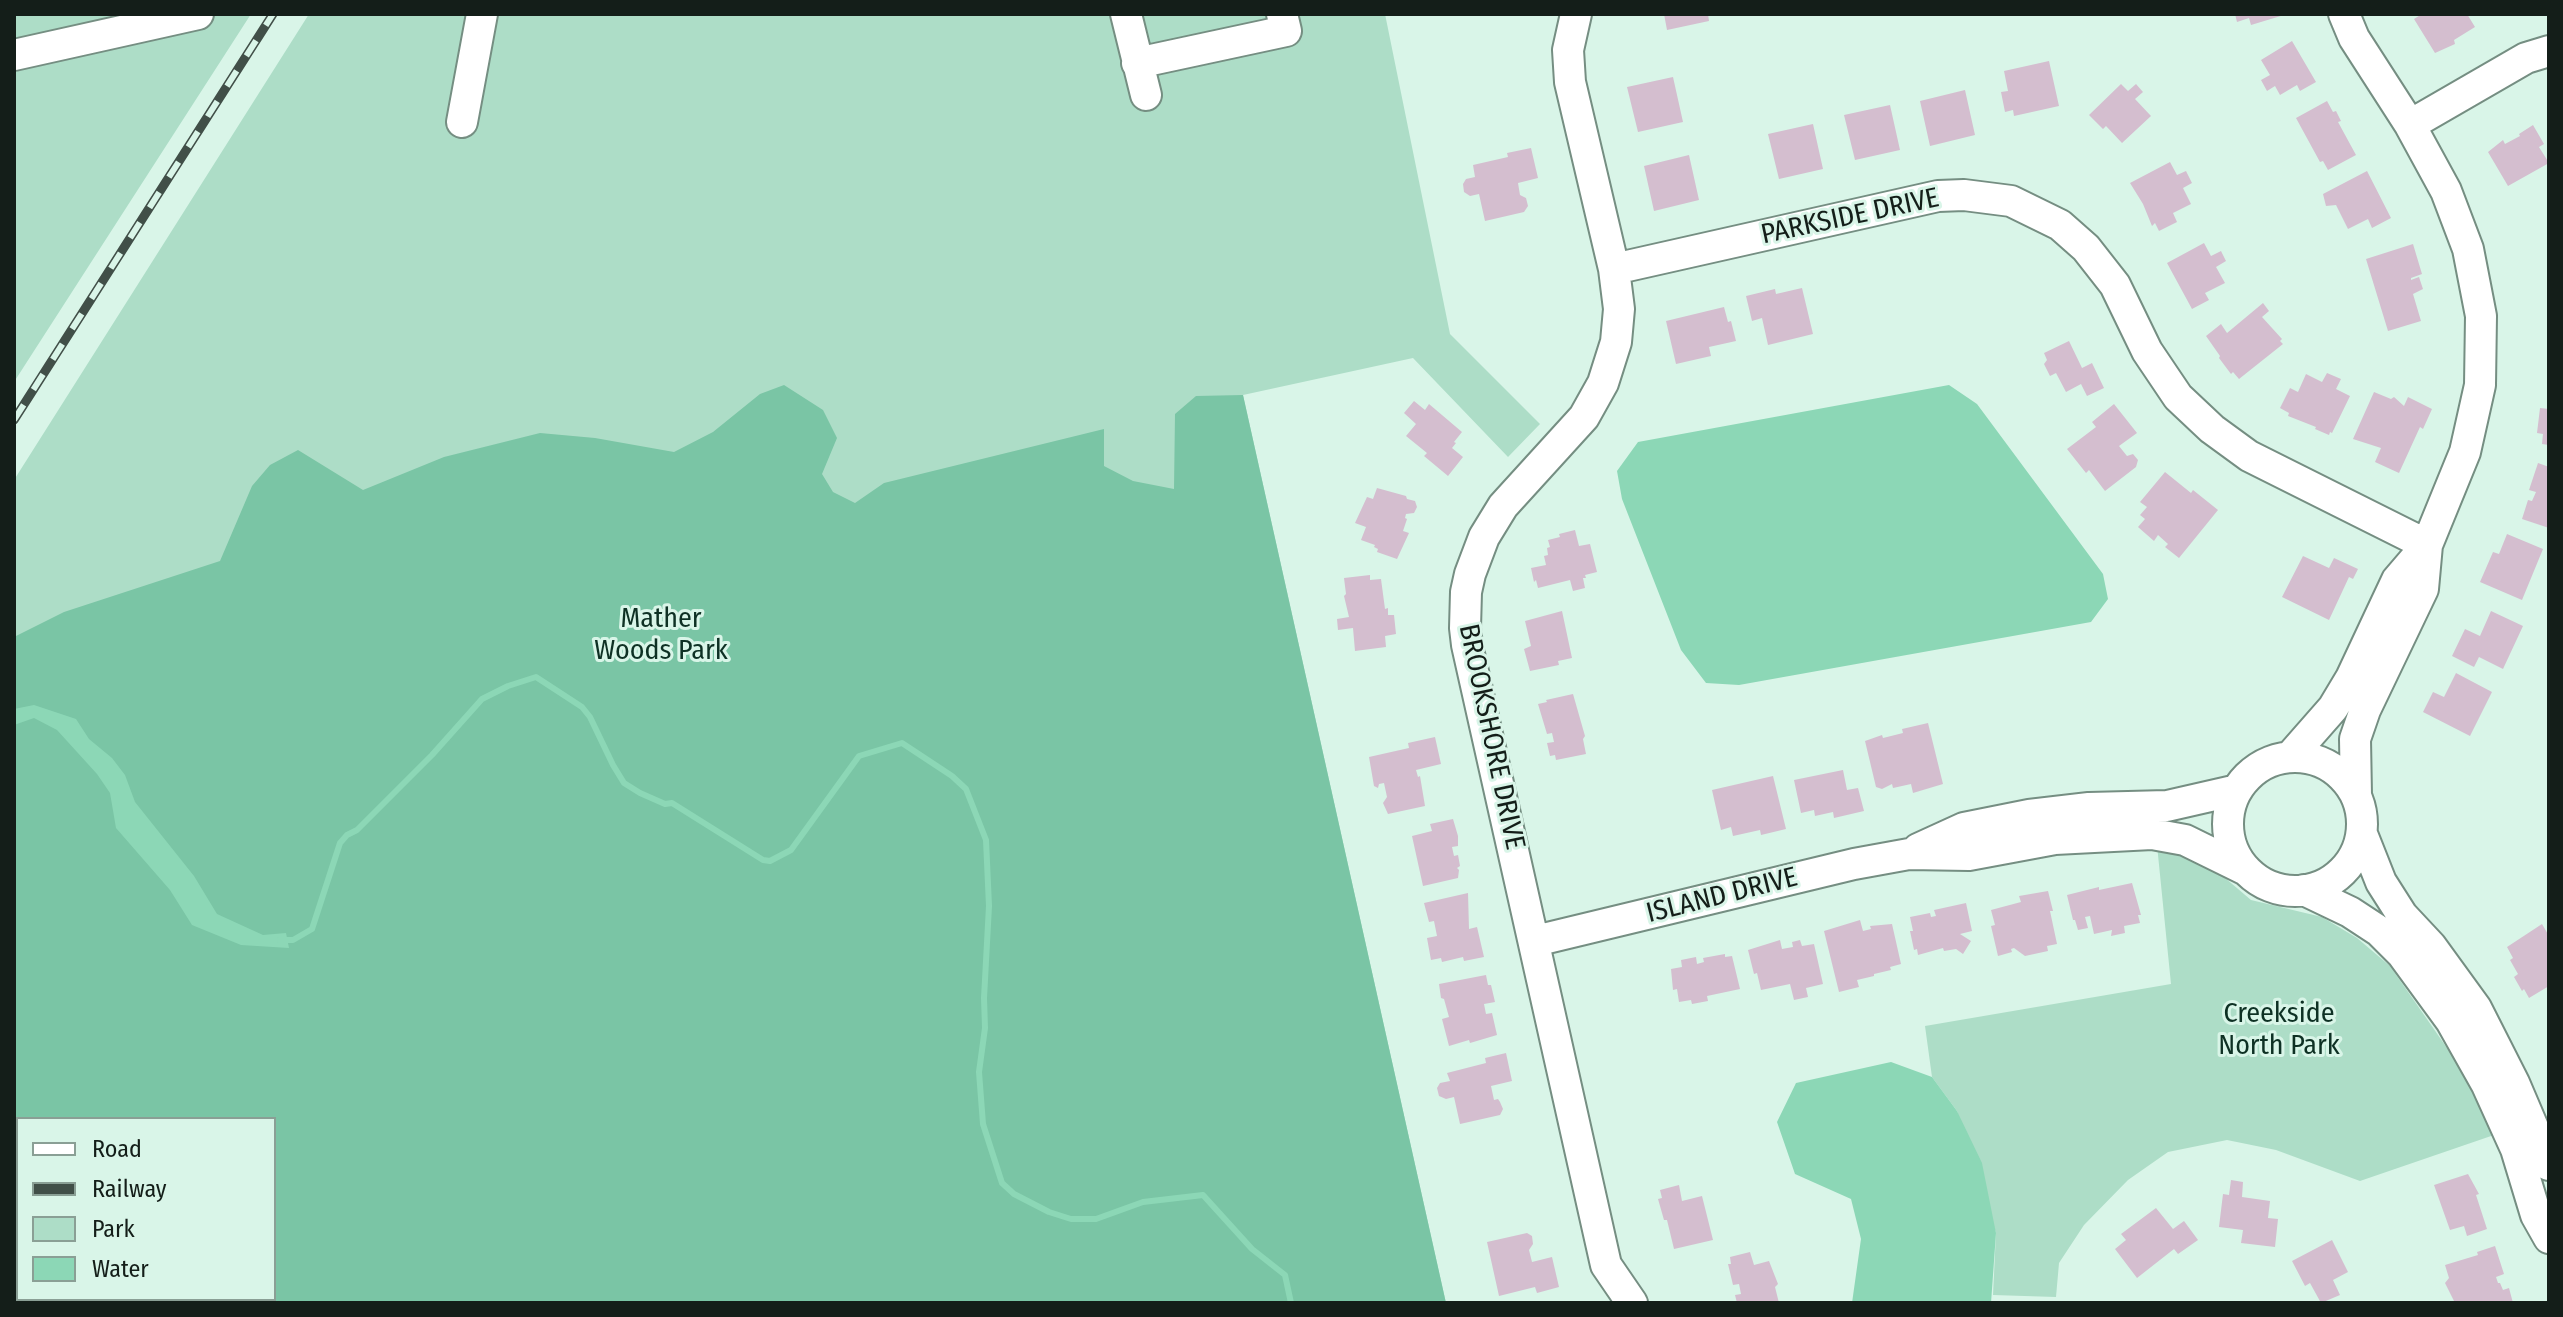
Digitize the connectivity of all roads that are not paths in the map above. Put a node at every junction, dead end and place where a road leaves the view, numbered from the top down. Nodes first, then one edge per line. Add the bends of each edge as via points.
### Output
1 (198, 14) edge
2 (482, 14) edge
3 (1126, 14) edge
4 (1282, 14) edge
5 (1576, 14) edge
6 (2344, 14) edge
7 (2549, 51) edge
8 (14, 55) edge
9 (1137, 63) junction
10 (1146, 95) dead end
11 (462, 122) dead end
12 (2410, 125) junction
13 (1614, 269) junction
14 (2427, 545) junction
15 (2290, 757) junction
16 (2237, 790) junction
17 (2356, 795) junction
18 (2362, 834) junction
19 (1909, 854) junction
20 (2246, 870) junction
21 (2304, 890) junction
22 (1535, 941) junction
23 (2549, 1165) edge
24 (2549, 1238) edge
25 (1632, 1303) edge

1 - 8 street
2 - 11 street
3 - 9 street
4 - 9 street via 1286,31
5 - 13 street, BROOKSHORE DRIVE via 1568,50 1570,82
6 - 12 street
7 - 12 street via 2526,58
9 - 10 street
12 - 14 street via 2446,191 2468,249 2481,316 2480,385 2465,452
13 - 14 street, PARKSIDE DRIVE via 1938,196 2011,201 2060,225 2086,248 2115,285 2147,351 2178,397 2212,429 2249,456
13 - 22 street, BROOKSHORE DRIVE via 1618,326 1603,383 1584,417 1492,522 1466,592 1467,645
14 - 15 street via 2397,580 2333,708
14 - 17 street via 2423,589 2355,739
15 - 16 street via 2269,762
15 - 17 street via 2329,766
16 - 19 street, ISLAND DRIVE via 2167,806 2029,815 1964,828
16 - 20 street via 2229,831
17 - 18 street
18 - 21 street via 2342,872
18 - 23 street via 2381,882 2402,915 2476,1008
19 - 20 street, ISLAND DRIVE via 1969,855 2055,839 2152,834 2185,840
19 - 22 street, ISLAND DRIVE
20 - 21 street via 2283,890
21 - 24 street via 2379,931 2451,1021 2516,1149 2536,1215
22 - 25 street, BROOKSHORE DRIVE via 1606,1265

